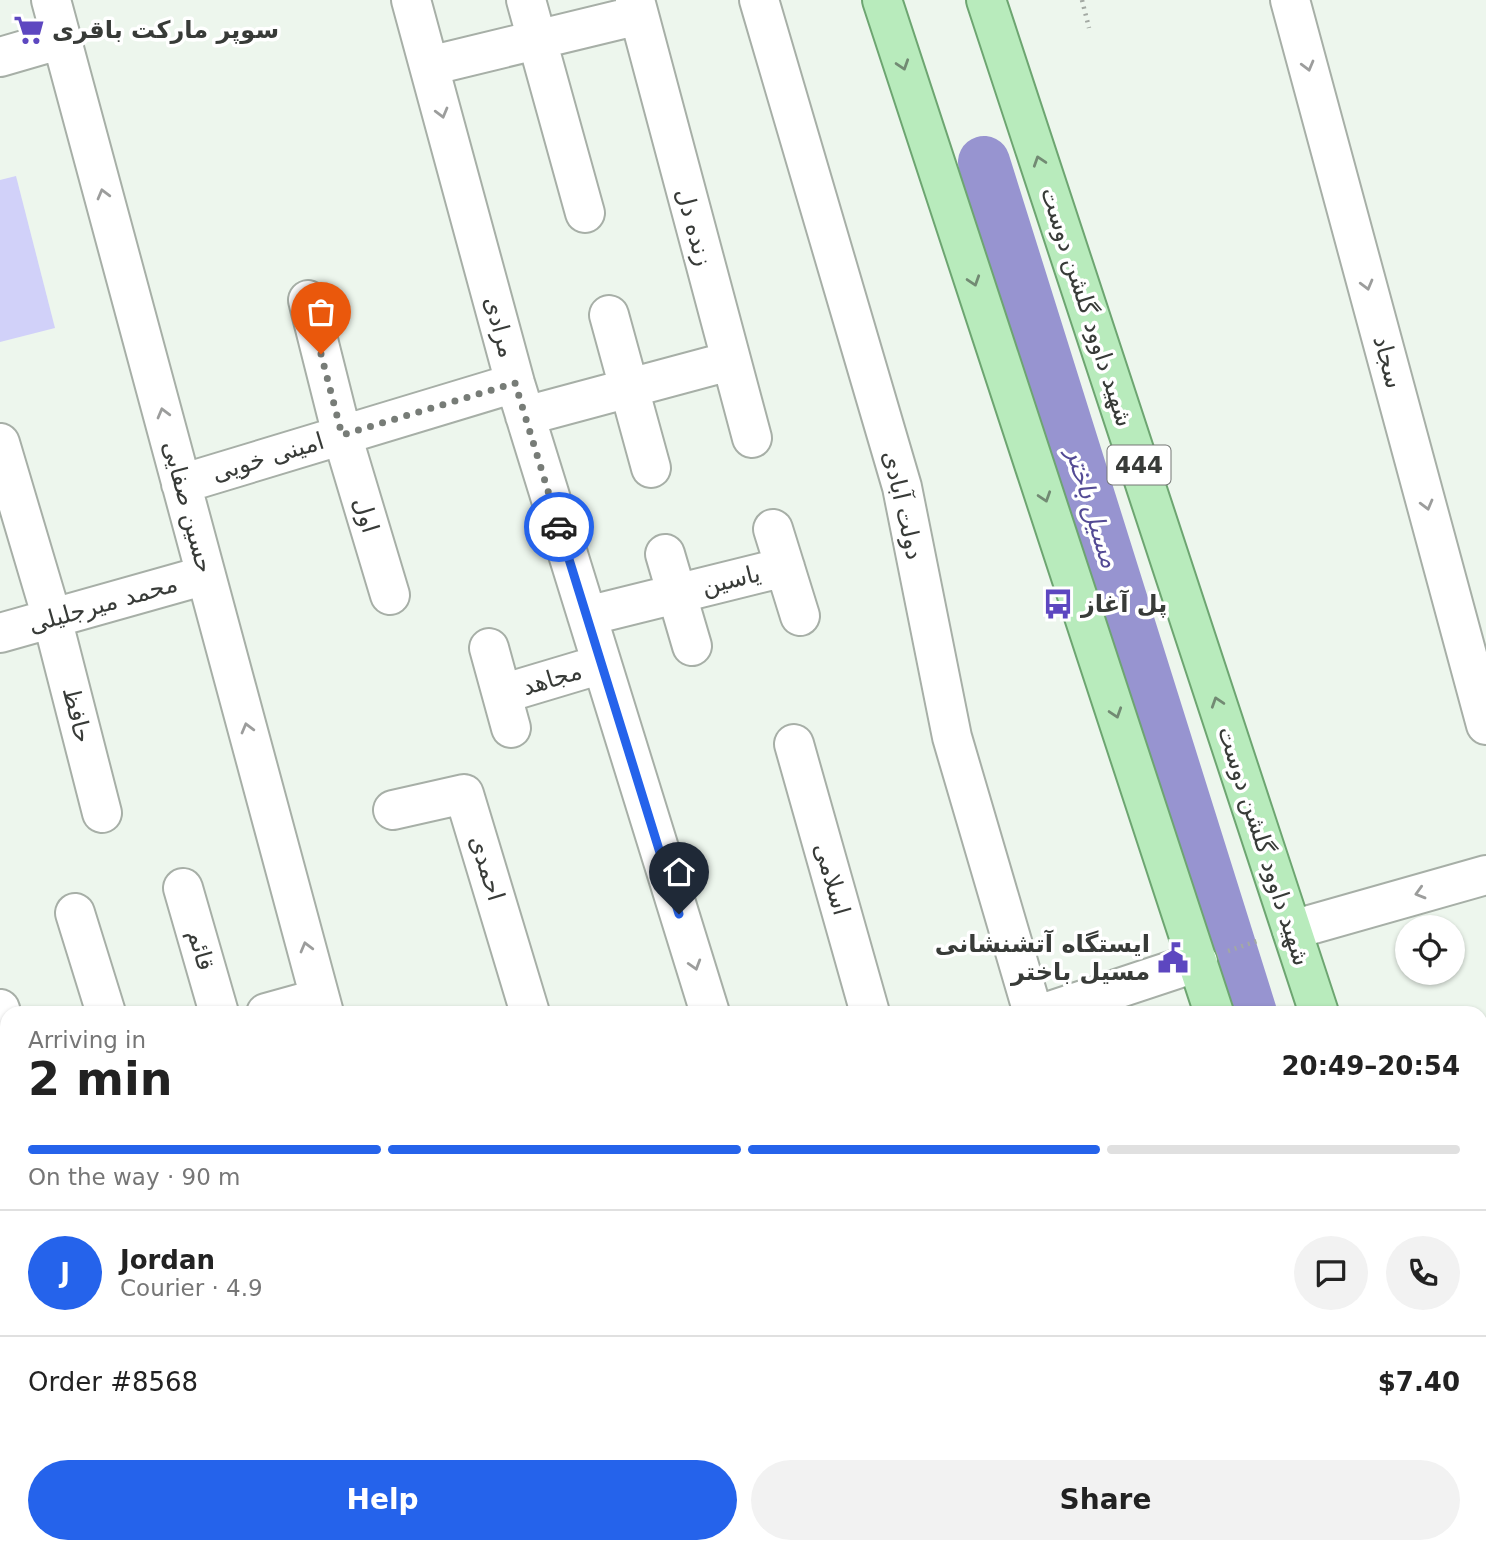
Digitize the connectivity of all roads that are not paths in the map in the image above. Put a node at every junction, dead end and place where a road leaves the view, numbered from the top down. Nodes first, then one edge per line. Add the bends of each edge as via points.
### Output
1 (51, 0) edge
2 (411, 0) edge
3 (526, 0) edge
4 (759, 0) edge
5 (881, 0) edge
6 (986, 0) edge
7 (1290, 0) edge
8 (637, 8) edge
9 (62, 39) junction
10 (536, 40) junction
11 (0, 57) edge
12 (429, 66) junction
13 (585, 213) dead end
14 (308, 300) dead end
15 (609, 315) dead end
16 (730, 361) junction
17 (628, 388) junction
18 (520, 400) junction
19 (342, 435) junction
20 (752, 438) dead end
21 (0, 443) edge
22 (651, 468) dead end
23 (181, 484) junction
24 (772, 529) dead end
25 (665, 554) dead end
26 (785, 567) junction
27 (206, 575) junction
28 (676, 594) junction
29 (390, 595) dead end
30 (800, 615) dead end
31 (587, 616) junction
32 (52, 618) junction
33 (0, 633) edge
34 (692, 646) dead end
35 (489, 648) dead end
36 (602, 664) junction
37 (1486, 725) edge
38 (794, 744) dead end
39 (393, 810) dead end
40 (102, 813) dead end
41 (1486, 875) edge
42 (183, 888) dead end
43 (75, 913) dead end
44 (1292, 930) junction
45 (1208, 958) junction
46 (104, 1006) edge
47 (217, 1006) edge
48 (322, 1006) edge
49 (528, 1006) edge
50 (708, 1006) edge
51 (868, 1006) edge
52 (1030, 1006) edge
53 (1065, 1006) edge
54 (1213, 1006) edge
55 (1317, 1006) edge

1 - 9 street, حسین صفایی
2 - 12 street, مرادی
3 - 10 street
4 - 52 street, دولت آبادی via 902,487 952,737
5 -> 45 main road
44 -> 6 main road, شهید داوود گلشن دوست / 444
7 -> 37 street, سجاد
8 - 10 street, زنده دل
8 - 16 street, زنده دل
9 - 11 street
23 -> 9 street, حسین صفایی
10 - 12 street, زنده دل
10 - 13 street
12 -> 18 street, مرادی
14 - 19 street, اول
15 - 17 street
16 - 17 street, امینی خویی
16 - 20 street, زنده دل
17 - 18 street, امینی خویی
17 - 22 street
18 - 19 street, امینی خویی
18 - 31 street, مرادی
19 - 23 street, امینی خویی
19 - 29 street, اول
21 - 32 street, حافظ
23 - 27 street, حسین صفایی
24 - 26 street
25 - 28 street, یاسین
26 - 28 street, یاسین
26 - 30 street
27 - 32 street, محمد میرجلیلی
48 -> 27 street, حسین صفایی
28 - 31 street, یاسین
28 - 34 street, یاسین
31 - 36 street, مرادی
32 - 33 street, محمد میرجلیلی
32 - 40 street, حافظ
35 - 36 street, مجاهد via 507,711
36 -> 50 street, مرادی
38 - 51 street, اسلامی
39 - 49 street, احمدی via 464,794
41 -> 44 street
42 - 47 street, قائم
43 - 46 street
44 - 55 main road, شهید داوود گلشن دوست / 444
45 - 53 street
45 - 54 main road

